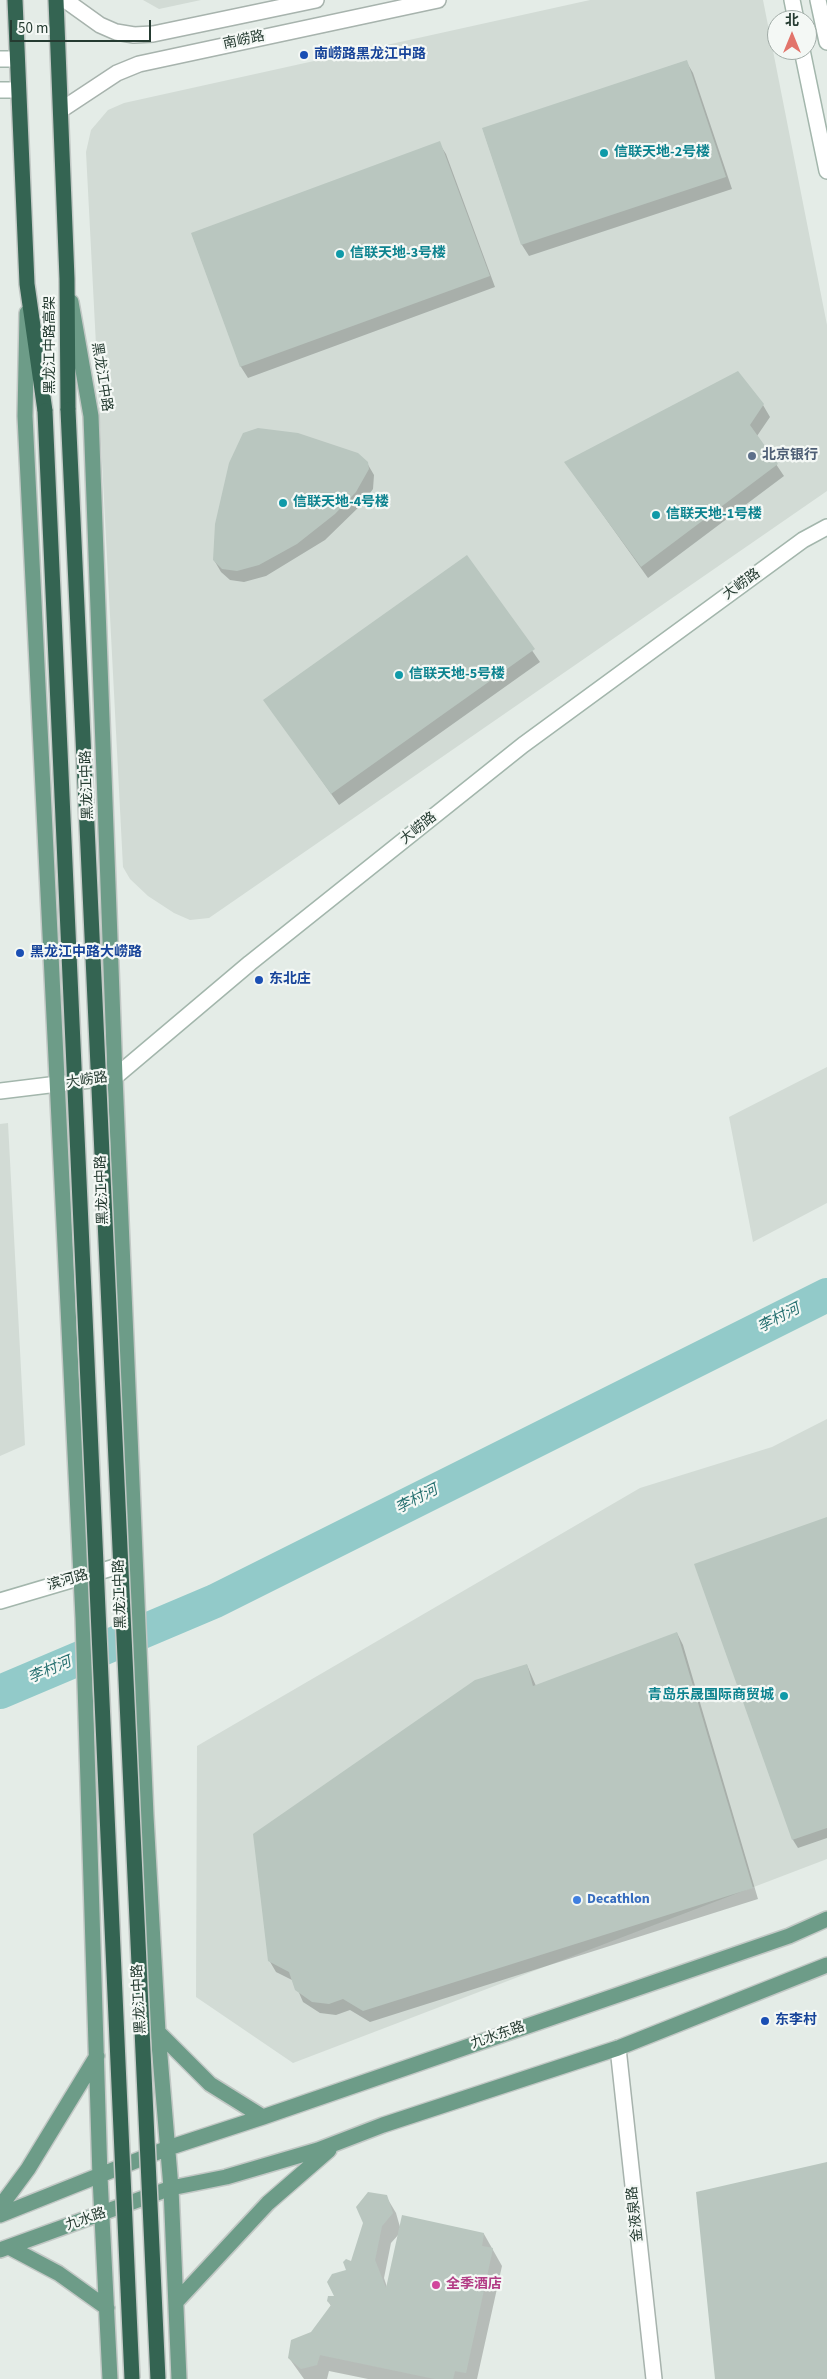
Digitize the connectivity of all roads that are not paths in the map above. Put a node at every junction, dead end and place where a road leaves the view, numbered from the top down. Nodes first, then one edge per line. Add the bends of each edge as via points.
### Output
1 (15, 0) edge
2 (56, 0) edge
3 (65, 0) edge
4 (316, 0) edge
5 (438, 0) edge
6 (818, 0) edge
7 (827, 42) edge
8 (0, 59) edge
9 (17, 59) junction
10 (804, 60) edge
11 (0, 90) edge
12 (18, 90) junction
13 (61, 110) junction
14 (827, 170) edge
15 (68, 279) junction
16 (28, 284) junction
17 (68, 410) joint
18 (45, 412) joint
19 (827, 528) edge
20 (115, 1077) junction
21 (58, 1085) junction
22 (0, 1092) edge
23 (136, 1561) junction
24 (80, 1577) junction
25 (0, 1601) edge
26 (827, 1919) edge
27 (827, 1965) edge
28 (158, 2032) junction
29 (618, 2048) junction
30 (97, 2056) junction
31 (264, 2117) junction
32 (337, 2143) junction
33 (168, 2148) junction
34 (100, 2176) junction
35 (171, 2188) junction
36 (0, 2207) edge
37 (102, 2214) junction
38 (0, 2215) edge
39 (5, 2248) edge
40 (176, 2302) junction
41 (107, 2308) junction
42 (110, 2379) edge
43 (132, 2379) edge
44 (158, 2379) edge
45 (179, 2379) edge
46 (654, 2379) edge

1 - 9 highway
2 - 13 highway, 黑龙江中路
3 - 4 street, 南崂路 via 100,25 134,36
5 - 13 street, 南崂路 via 140,64 117,73
6 - 7 street
8 - 9 street
9 - 12 highway
10 - 14 street
11 - 12 street
12 - 16 highway
13 - 15 highway, 黑龙江中路
15 - 17 highway, 黑龙江中路高架
15 - 20 main road, 黑龙江中路 via 91,416
16 - 18 highway, 黑龙江中路高架
16 - 21 main road via 25,416
17 - 44 highway, 黑龙江中路, bridge
18 - 43 highway, 黑龙江中路, bridge
19 - 20 street, 大崂路 via 803,540 523,746 244,969
20 - 21 street, 大崂路
20 - 23 main road, 黑龙江中路
21 - 22 street, 大崂路
21 - 24 main road
23 - 24 street, 滨河路
23 - 28 main road, 黑龙江中路
24 - 25 street, 滨河路
24 - 30 main road
26 - 31 main road, 九水东路 via 788,1936
27 - 29 main road
28 - 31 main road via 210,2084
28 - 33 main road, 黑龙江中路
29 - 32 main road
29 - 46 street, 金液泉路
30 - 34 main road
30 - 36 main road via 28,2169
31 - 33 main road, 九水东路
32 - 35 main road via 226,2177
32 - 40 main road via 268,2203
33 - 34 main road
33 - 35 main road, 黑龙江中路
34 - 37 main road
34 - 38 main road
35 - 37 main road, 九水路
35 - 40 main road, 黑龙江中路
37 - 39 main road, 九水路
37 - 41 main road
39 - 41 main road via 58,2273
40 - 45 main road, 黑龙江中路
41 - 42 main road

